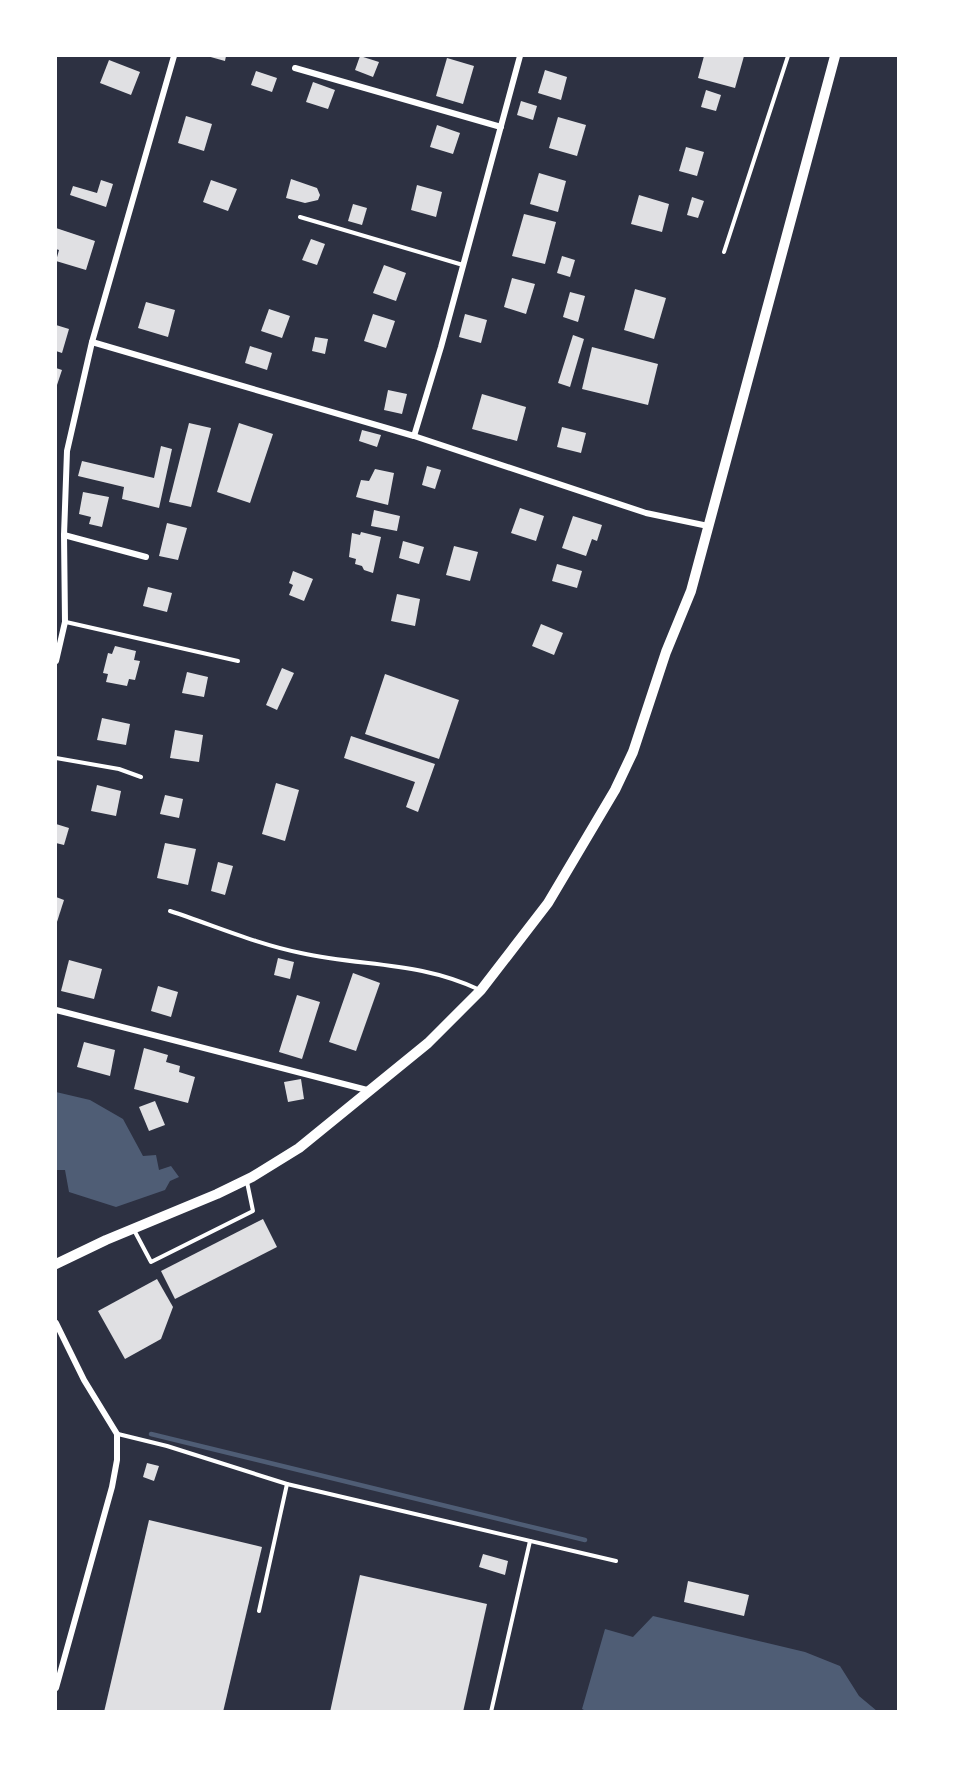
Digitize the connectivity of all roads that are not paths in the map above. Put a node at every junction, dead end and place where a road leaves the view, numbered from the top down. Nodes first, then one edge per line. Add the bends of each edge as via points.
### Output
1 (174, 56) edge
2 (520, 56) edge
3 (788, 56) edge
4 (834, 56) edge
5 (295, 68) dead end
6 (501, 127) junction
7 (300, 217) dead end
8 (724, 252) dead end
9 (463, 265) junction
10 (92, 342) junction
11 (414, 436) junction
12 (708, 526) junction
13 (64, 535) junction
14 (146, 557) dead end
15 (65, 622) junction
16 (56, 661) edge
17 (238, 661) dead end
18 (56, 758) edge
19 (141, 777) dead end
20 (170, 911) dead end
21 (481, 990) junction
22 (56, 1010) edge
23 (371, 1091) junction
24 (247, 1180) junction
25 (134, 1229) junction
26 (56, 1264) edge
27 (56, 1323) edge
28 (117, 1434) junction
29 (287, 1484) junction
30 (530, 1541) junction
31 (616, 1561) dead end
32 (259, 1611) dead end
33 (56, 1688) edge
34 (491, 1712) edge

1 - 10 street
2 - 6 street
3 - 8 lane
4 - 12 main road
5 - 6 street
6 - 9 street
7 - 9 lane
9 - 11 street
10 - 11 street
10 - 13 street via 67,451
11 - 12 street via 646,513
12 - 21 main road via 691,591 633,752 615,790 548,903
13 - 14 street
13 - 15 street
15 - 16 street
15 - 17 lane
18 - 19 lane via 119,769
20 - 21 lane via 278,948 451,976
21 - 23 main road
22 - 23 street
23 - 24 main road via 299,1148
24 - 25 main road
24 - 25 lane via 253,1211 151,1262
25 - 26 main road
27 - 28 street
28 - 29 lane
28 - 33 street via 112,1487
29 - 30 lane
29 - 32 lane
30 - 31 lane
30 - 34 lane

